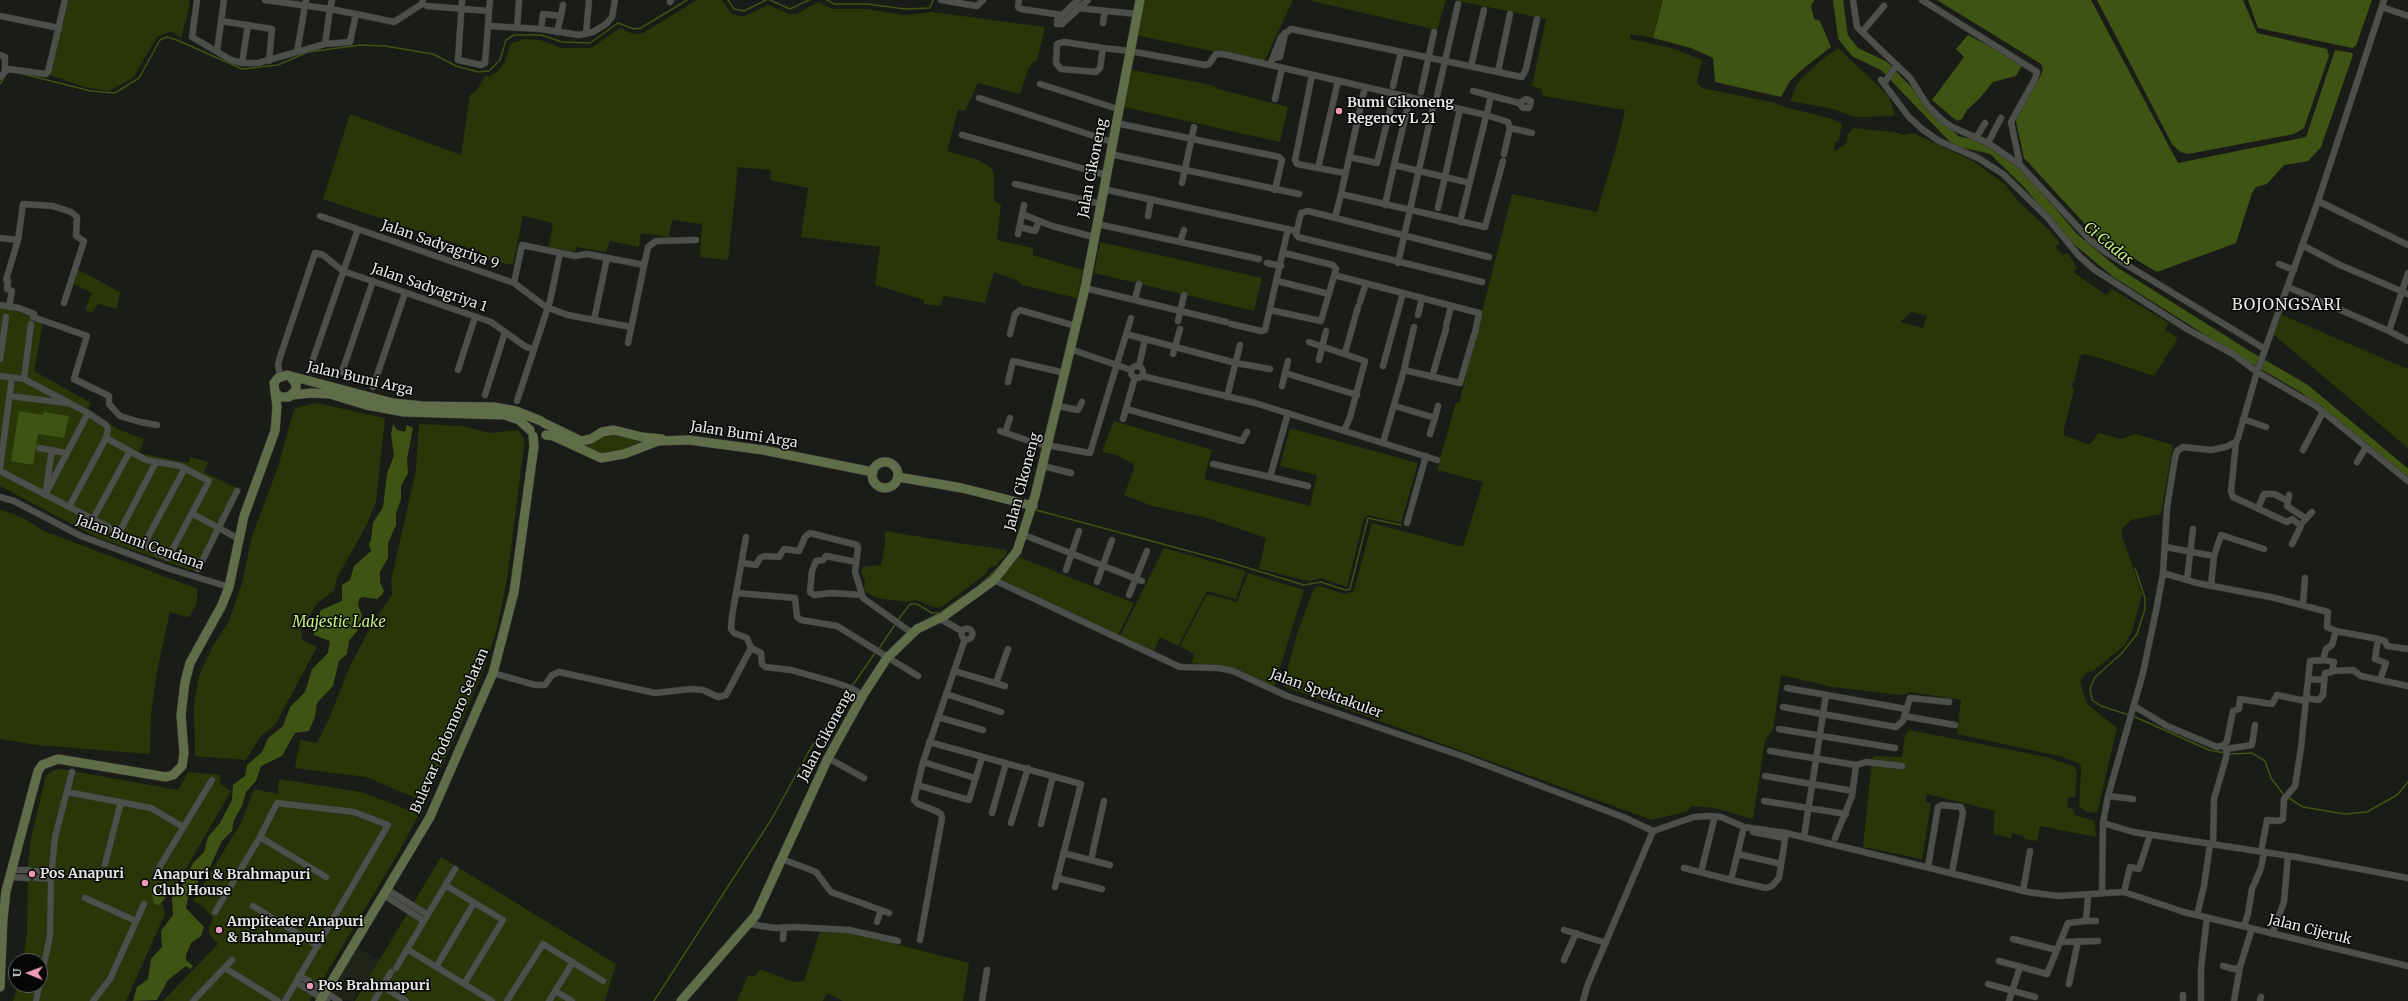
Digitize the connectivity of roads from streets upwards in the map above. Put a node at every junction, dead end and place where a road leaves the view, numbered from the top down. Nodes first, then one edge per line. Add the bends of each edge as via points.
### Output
1 (65, 0) edge
2 (197, 0) edge
3 (224, 0) edge
4 (265, 0) edge
5 (332, 0) edge
6 (423, 0) edge
7 (462, 0) edge
8 (490, 0) edge
9 (518, 0) edge
10 (589, 0) edge
11 (615, 0) edge
12 (942, 0) edge
13 (983, 0) edge
14 (1019, 0) edge
15 (1088, 0) edge
16 (1140, 0) edge
17 (1853, 0) edge
18 (1922, 0) edge
19 (305, 3) edge
20 (2383, 3) edge
21 (1081, 4) edge
22 (1458, 4) dead end
23 (563, 5) dead end
24 (427, 6) dead end
25 (1884, 6) dead end
26 (462, 8) junction
27 (330, 9) junction
28 (1484, 10) dead end
29 (489, 11) junction
30 (1105, 11) junction
31 (356, 14) junction
32 (1137, 14) junction
33 (1510, 14) dead end
34 (1062, 15) junction
35 (0, 16) edge
36 (560, 16) junction
37 (2408, 16) edge
38 (1537, 19) dead end
39 (221, 21) junction
40 (1103, 23) dead end
41 (248, 25) junction
42 (488, 26) junction
43 (59, 28) junction
44 (517, 28) junction
45 (542, 29) junction
46 (557, 32) junction
47 (1434, 32) dead end
48 (1862, 32) junction
49 (586, 34) junction
50 (325, 44) junction
51 (1103, 48) junction
52 (217, 51) junction
53 (1130, 51) junction
54 (297, 52) junction
55 (1401, 52) junction
56 (0, 55) edge
57 (1428, 58) junction
58 (269, 61) junction
59 (1445, 62) junction
60 (242, 63) junction
61 (1270, 65) junction
62 (1471, 66) junction
63 (1282, 68) junction
64 (5, 70) junction
65 (1894, 70) junction
66 (1498, 72) junction
67 (1312, 76) junction
68 (0, 78) edge
69 (1338, 81) junction
70 (1040, 84) dead end
71 (1394, 86) dead end
72 (1365, 87) junction
73 (1473, 91) dead end
74 (1421, 92) dead end
75 (1394, 94) junction
76 (1437, 96) dead end
77 (1491, 96) junction
78 (978, 98) dead end
79 (1410, 98) junction
80 (1274, 99) dead end
81 (1434, 103) junction
82 (1519, 103) dead end
83 (1118, 109) junction
84 (1460, 109) junction
85 (1486, 115) junction
86 (2001, 118) dead end
87 (1116, 123) junction
88 (1985, 123) dead end
89 (1194, 127) dead end
90 (1510, 128) junction
91 (1532, 133) dead end
92 (962, 134) dead end
93 (1976, 138) junction
94 (1191, 139) junction
95 (1112, 142) junction
96 (1988, 143) junction
97 (1110, 154) junction
98 (1504, 154) dead end
99 (1349, 157) junction
100 (1503, 161) dead end
101 (1394, 165) junction
102 (2020, 165) junction
103 (1318, 168) junction
104 (1184, 171) junction
105 (1419, 171) junction
106 (1344, 174) junction
107 (1106, 175) junction
108 (1445, 177) junction
109 (1182, 183) dead end
110 (1470, 183) junction
111 (1015, 184) dead end
112 (1103, 189) junction
113 (1275, 190) junction
114 (1299, 194) dead end
115 (1340, 194) junction
116 (1179, 197) dead end
117 (1151, 199) junction
118 (2318, 201) junction
119 (1101, 204) junction
120 (1177, 204) junction
121 (1385, 205) junction
122 (1024, 206) dead end
123 (1438, 208) dead end
124 (1410, 211) junction
125 (1022, 214) junction
126 (320, 216) dead end
127 (1148, 216) dead end
128 (1335, 218) junction
129 (1039, 222) junction
130 (1460, 222) junction
131 (1097, 224) junction
132 (1020, 228) junction
133 (358, 229) junction
134 (1288, 229) junction
135 (1184, 230) dead end
136 (1296, 231) junction
137 (1018, 234) dead end
138 (1404, 236) junction
139 (1094, 237) junction
140 (0, 238) edge
141 (18, 240) junction
142 (696, 240) dead end
143 (1180, 242) junction
144 (2302, 245) junction
145 (2408, 245) edge
146 (560, 253) junction
147 (1284, 253) junction
148 (1489, 257) dead end
149 (607, 258) junction
150 (1259, 259) dead end
151 (1268, 263) dead end
152 (1398, 263) junction
153 (2279, 264) dead end
154 (644, 265) junction
155 (1280, 266) junction
156 (2294, 270) junction
157 (343, 271) junction
158 (2408, 273) edge
159 (1334, 275) junction
160 (3, 279) edge
161 (372, 281) junction
162 (1277, 281) junction
163 (1482, 282) dead end
164 (514, 283) junction
165 (1366, 283) junction
166 (1138, 284) dead end
167 (2288, 287) junction
168 (1085, 288) junction
169 (2405, 292) edge
170 (405, 293) junction
171 (1403, 293) junction
172 (1328, 294) junction
173 (1184, 295) dead end
174 (1422, 298) junction
175 (1135, 299) junction
176 (64, 303) dead end
177 (0, 305) edge
178 (1452, 306) junction
179 (9, 307) junction
180 (546, 307) junction
181 (1181, 309) junction
182 (1270, 310) junction
183 (1418, 315) dead end
184 (6, 317) dead end
185 (475, 317) junction
186 (1131, 318) dead end
187 (594, 320) junction
188 (1178, 320) dead end
189 (31, 324) dead end
190 (1076, 326) junction
191 (631, 327) junction
192 (1414, 327) dead end
193 (1180, 329) dead end
194 (1326, 331) dead end
195 (2389, 331) junction
196 (505, 332) junction
197 (1010, 334) dead end
198 (1126, 334) junction
199 (1145, 339) junction
200 (2408, 341) edge
201 (1309, 342) dead end
202 (628, 343) dead end
203 (1240, 345) dead end
204 (1176, 346) junction
205 (1323, 347) junction
206 (533, 349) junction
207 (1070, 349) junction
208 (2265, 350) junction
209 (1345, 353) junction
210 (1173, 354) dead end
211 (0, 359) edge
212 (1319, 360) dead end
213 (1288, 361) dead end
214 (1236, 363) junction
215 (311, 365) dead end
216 (1117, 366) junction
217 (1139, 366) junction
218 (1383, 366) dead end
219 (1270, 369) dead end
220 (458, 370) dead end
221 (1131, 370) junction
222 (1404, 370) junction
223 (2258, 370) junction
224 (342, 372) dead end
225 (1065, 373) junction
226 (1285, 373) junction
227 (0, 376) edge
228 (285, 376) junction
229 (12, 377) junction
230 (1138, 377) junction
231 (1432, 377) junction
232 (24, 378) junction
233 (1008, 382) dead end
234 (1282, 386) dead end
235 (373, 387) dead end
236 (275, 392) junction
237 (485, 395) dead end
238 (1357, 395) junction
239 (9, 396) junction
240 (290, 396) junction
241 (1227, 397) junction
242 (517, 402) dead end
243 (1082, 402) dead end
244 (71, 404) junction
245 (1058, 406) junction
246 (1394, 406) junction
247 (1438, 406) dead end
248 (1126, 409) junction
249 (2323, 412) junction
250 (88, 413) junction
251 (1288, 413) junction
252 (277, 417) junction
253 (1010, 418) dead end
254 (1434, 418) junction
255 (1123, 419) dead end
256 (2243, 419) junction
257 (543, 422) junction
258 (157, 425) dead end
259 (2266, 427) dead end
260 (1344, 431) junction
261 (1247, 432) dead end
262 (1430, 434) dead end
263 (538, 435) junction
264 (106, 438) junction
265 (668, 440) junction
266 (2236, 442) junction
267 (1383, 443) junction
268 (1048, 446) junction
269 (2366, 447) junction
270 (39, 448) dead end
271 (52, 450) junction
272 (2303, 450) dead end
273 (130, 451) junction
274 (67, 453) junction
275 (1426, 456) junction
276 (1438, 460) dead end
277 (156, 462) junction
278 (2357, 462) dead end
279 (1213, 464) dead end
280 (1042, 466) junction
281 (0, 468) edge
282 (185, 468) junction
283 (0, 471) edge
284 (873, 472) junction
285 (1071, 473) dead end
286 (898, 477) junction
287 (1270, 477) junction
288 (2408, 481) edge
289 (1308, 486) dead end
290 (237, 491) dead end
291 (45, 495) junction
292 (0, 496) edge
293 (1033, 506) junction
294 (70, 507) junction
295 (2258, 508) junction
296 (2312, 512) dead end
297 (193, 514) junction
298 (2305, 518) junction
299 (93, 520) junction
300 (1407, 522) dead end
301 (2301, 526) junction
302 (219, 528) junction
303 (2193, 529) dead end
304 (1079, 531) dead end
305 (119, 532) junction
306 (1024, 535) junction
307 (746, 537) dead end
308 (239, 539) junction
309 (1112, 540) dead end
310 (2292, 544) dead end
311 (144, 546) junction
312 (2165, 547) junction
313 (2264, 549) dead end
314 (1147, 551) dead end
315 (2191, 552) junction
316 (1072, 553) junction
317 (2214, 556) junction
318 (856, 562) junction
319 (742, 563) junction
320 (1104, 565) junction
321 (198, 569) dead end
322 (1066, 570) dead end
323 (2163, 573) junction
324 (2305, 578) dead end
325 (1139, 579) junction
326 (994, 580) junction
327 (2187, 580) junction
328 (1097, 582) dead end
329 (2211, 586) junction
330 (229, 587) junction
331 (737, 593) junction
332 (862, 595) junction
333 (1129, 595) dead end
334 (2303, 605) junction
335 (940, 619) junction
336 (962, 631) junction
337 (2336, 631) junction
338 (912, 633) junction
339 (965, 639) junction
340 (2378, 639) junction
341 (751, 648) junction
342 (1008, 649) dead end
343 (2408, 649) edge
344 (887, 658) junction
345 (2323, 660) junction
346 (954, 671) junction
347 (2333, 672) junction
348 (492, 673) junction
349 (918, 676) dead end
350 (2308, 679) junction
351 (2324, 680) junction
352 (2380, 680) junction
353 (996, 683) junction
354 (1005, 686) dead end
355 (2408, 686) edge
356 (1787, 688) dead end
357 (946, 694) junction
358 (863, 695) junction
359 (1826, 695) junction
360 (2305, 700) junction
361 (1949, 702) dead end
362 (1783, 707) dead end
363 (2134, 707) junction
364 (1906, 709) junction
365 (1001, 712) dead end
366 (1823, 714) junction
367 (1904, 716) junction
368 (938, 717) junction
369 (1955, 725) dead end
370 (2255, 725) dead end
371 (1779, 728) dead end
372 (983, 730) dead end
373 (1819, 736) junction
374 (929, 742) junction
375 (1895, 748) dead end
376 (2226, 750) junction
377 (1770, 751) dead end
378 (982, 757) junction
379 (828, 758) junction
380 (1815, 760) junction
381 (923, 762) junction
382 (1006, 763) junction
383 (1856, 765) junction
384 (1902, 766) dead end
385 (1028, 768) junction
386 (72, 772) dead end
387 (1053, 776) junction
388 (1765, 776) dead end
389 (864, 778) dead end
390 (975, 778) junction
391 (212, 780) dead end
392 (1812, 784) junction
393 (917, 785) junction
394 (67, 792) junction
395 (1853, 792) junction
396 (2108, 796) junction
397 (2133, 799) dead end
398 (1104, 801) dead end
399 (1764, 801) dead end
400 (121, 802) junction
401 (1808, 809) junction
402 (992, 813) dead end
403 (1846, 814) junction
404 (1715, 816) junction
405 (1011, 823) dead end
406 (2103, 823) junction
407 (1041, 824) dead end
408 (2135, 824) dead end
409 (183, 827) junction
410 (1744, 828) junction
411 (1653, 831) junction
412 (2132, 832) junction
413 (1785, 835) junction
414 (2150, 835) junction
415 (260, 837) junction
416 (1804, 838) junction
417 (1835, 838) dead end
418 (2212, 845) junction
419 (2030, 851) dead end
420 (2262, 852) junction
421 (1063, 853) junction
422 (1738, 854) junction
423 (2288, 856) junction
424 (782, 859) junction
425 (1091, 860) junction
426 (105, 864) dead end
427 (1781, 864) junction
428 (1110, 865) dead end
429 (1928, 867) junction
430 (1684, 868) dead end
431 (455, 869) dead end
432 (29, 870) dead end
433 (36, 871) dead end
434 (51, 871) junction
435 (157, 871) dead end
436 (1700, 872) junction
437 (1952, 872) junction
438 (10, 873) junction
439 (326, 877) dead end
440 (28, 878) dead end
441 (36, 878) dead end
442 (1057, 878) junction
443 (2408, 878) edge
444 (51, 879) junction
445 (1731, 880) junction
446 (445, 885) junction
447 (1055, 887) dead end
448 (1102, 889) dead end
449 (2024, 891) junction
450 (386, 892) junction
451 (2102, 892) junction
452 (2124, 892) junction
453 (2088, 896) junction
454 (86, 898) dead end
455 (474, 903) junction
456 (144, 904) dead end
457 (253, 906) dead end
458 (881, 910) junction
459 (215, 912) dead end
460 (889, 913) dead end
461 (428, 915) junction
462 (2197, 915) junction
463 (2207, 917) junction
464 (136, 921) junction
465 (424, 921) junction
466 (751, 921) junction
467 (2086, 921) junction
468 (877, 922) dead end
469 (2096, 922) dead end
470 (2244, 926) junction
471 (784, 927) junction
472 (2252, 928) junction
473 (1564, 930) dead end
474 (1576, 933) junction
475 (2272, 934) junction
476 (783, 939) dead end
477 (2013, 939) dead end
478 (920, 940) dead end
479 (898, 941) dead end
480 (2078, 941) junction
481 (2098, 941) dead end
482 (2060, 942) junction
483 (1606, 943) junction
484 (318, 946) junction
485 (407, 949) junction
486 (2057, 950) junction
487 (232, 960) dead end
488 (1564, 960) dead end
489 (1999, 961) dead end
490 (573, 962) junction
491 (2223, 966) dead end
492 (2408, 966) edge
493 (436, 967) junction
494 (2020, 967) junction
495 (2240, 967) junction
496 (225, 968) junction
497 (988, 970) dead end
498 (299, 976) junction
499 (604, 981) dead end
500 (296, 982) junction
501 (464, 984) junction
502 (1988, 984) dead end
503 (2069, 984) dead end
504 (382, 986) junction
505 (0, 987) edge
506 (555, 991) junction
507 (2012, 991) junction
508 (2035, 997) dead end
509 (323, 998) edge
510 (36, 1001) edge
511 (93, 1001) edge
512 (193, 1001) edge
513 (278, 1001) edge
514 (285, 1001) edge
515 (339, 1001) edge
516 (374, 1001) edge
517 (406, 1001) edge
518 (492, 1001) edge
519 (507, 1001) edge
520 (549, 1001) edge
521 (572, 1001) edge
522 (681, 1001) edge
523 (982, 1001) edge
524 (1583, 1001) edge
525 (2009, 1001) edge
526 (2202, 1001) edge
527 (2234, 1001) edge

1 - 43 street
2 - 52 street via 192,37
3 - 39 street
4 - 19 street
5 - 27 street
6 - 31 street via 422,4 394,22
7 - 26 street
8 - 29 street
9 - 44 street
10 - 49 street
11 - 49 street via 610,21 598,30
12 - 13 street via 977,6
14 - 34 street via 1018,7 1021,9
15 - 21 street
16 - 32 street, Jalan Cikoneng
17 - 48 street via 1855,24
18 - 102 street via 2036,72 2035,79 2011,122
19 - 27 street
19 - 54 street
20 - 37 street
20 - 118 street
21 - 30 street
21 - 34 street
21 - 34 street via 1059,25 1057,21
22 - 59 street
23 - 36 street
24 - 26 street
25 - 48 street
26 - 29 street
26 - 42 street via 458,60 481,65 484,63
27 - 31 street
27 - 50 street
28 - 62 street
29 - 42 street
30 - 32 street
30 - 40 street
31 - 50 street via 350,42
32 - 53 street, Jalan Cikoneng
33 - 66 street
35 - 43 street
36 - 45 street via 543,14
36 - 46 street
38 - 66 street via 1524,76
39 - 41 street
39 - 52 street
41 - 58 street via 272,29
41 - 60 street
42 - 44 street
43 - 64 street via 54,54 46,74 15,68
44 - 45 street
45 - 46 street
46 - 49 street
47 - 57 street
48 - 65 street
50 - 54 street
51 - 51 street via 1060,43 1057,44 1056,63 1061,68 1096,72 1100,68
51 - 53 street
52 - 60 street via 231,60
53 - 61 street via 1205,65 1217,54
53 - 83 street, Jalan Cikoneng
54 - 58 street
55 - 57 street
55 - 61 street via 1291,29 1286,31 1280,57 1273,58
55 - 71 street
56 - 64 street via 5,57
57 - 59 street
57 - 74 street
58 - 60 street
59 - 62 street
59 - 76 street
61 - 63 street
62 - 66 street
63 - 67 street
63 - 80 street
64 - 68 street
65 - 93 street via 1914,82 1936,116
65 - 223 street via 1882,82 1922,129 1939,141 1978,158 2003,174 2047,217 2079,256 2095,270 2187,329
67 - 69 street
67 - 103 street via 1295,160 1298,164
69 - 72 street
69 - 103 street
70 - 83 street
72 - 75 street
72 - 99 street
73 - 77 street
75 - 79 street
75 - 99 street via 1377,163
77 - 82 street
77 - 85 street
78 - 95 street
79 - 81 street
79 - 101 street
81 - 84 street
81 - 105 street
83 - 87 street, Jalan Cikoneng
84 - 85 street
84 - 108 street
85 - 90 street via 1508,122
85 - 110 street
86 - 96 street
87 - 94 street
87 - 95 street, Jalan Cikoneng
88 - 93 street
89 - 94 street
90 - 91 street
90 - 98 street
92 - 107 street
93 - 96 street
94 - 104 street
94 - 113 street via 1281,158
95 - 97 street, Jalan Cikoneng
96 - 102 street
97 - 104 street
97 - 107 street, Jalan Cikoneng
99 - 106 street
100 - 130 street via 1486,226
101 - 105 street
101 - 121 street
102 - 208 street via 2096,246
103 - 106 street
104 - 109 street
104 - 113 street
105 - 108 street
105 - 124 street
106 - 115 street
107 - 112 street, Jalan Cikoneng
108 - 110 street
108 - 123 street
110 - 130 street
111 - 119 street
112 - 117 street
112 - 119 street, Jalan Cikoneng
113 - 114 street
115 - 121 street
115 - 128 street
116 - 120 street
117 - 120 street
117 - 127 street
118 - 144 street
118 - 145 street
119 - 131 street, Jalan Cikoneng
120 - 134 street
121 - 124 street
122 - 125 street
124 - 130 street
124 - 138 street
125 - 129 street
125 - 132 street
126 - 133 street, Jalan Sadyagriya 9
128 - 136 street via 1304,211 1301,213
128 - 138 street
129 - 132 street via 1035,231
129 - 139 street
131 - 139 street, Jalan Cikoneng
131 - 143 street
132 - 137 street
133 - 157 street
133 - 164 street, Jalan Sadyagriya 9
134 - 136 street
134 - 147 street
135 - 143 street
136 - 152 street via 1298,238
138 - 148 street
138 - 152 street
139 - 168 street, Jalan Cikoneng
140 - 141 street
141 - 160 street
141 - 176 street via 24,204 42,204 71,212 77,217 76,236 84,241
142 - 154 street via 656,241 648,247
143 - 150 street
144 - 156 street
144 - 169 street via 2340,265
146 - 149 street
146 - 164 street via 522,245
146 - 180 street via 550,301
147 - 155 street
147 - 159 street via 1333,265 1336,269
149 - 154 street
149 - 187 street
151 - 155 street
152 - 163 street
153 - 156 street
154 - 191 street
155 - 162 street
156 - 167 street
157 - 161 street, Jalan Sadyagriya 1
157 - 215 street
157 - 228 street, Jalan Sadyagriya 1 via 323,255 315,253 278,365
158 - 169 street
159 - 165 street
159 - 172 street
160 - 179 street via 8,281 7,289 12,291
161 - 170 street, Jalan Sadyagriya 1
161 - 224 street
162 - 172 street
162 - 182 street
164 - 180 street, Jalan Sadyagriya 9
165 - 171 street
165 - 209 street
166 - 175 street
167 - 195 street
167 - 208 street
168 - 175 street
168 - 190 street, Jalan Cikoneng
169 - 195 street
170 - 185 street, Jalan Sadyagriya 1
170 - 235 street
171 - 174 street
171 - 218 street
172 - 182 street via 1320,322
173 - 181 street
174 - 178 street
174 - 183 street
175 - 181 street
177 - 179 street
178 - 231 street
178 - 231 street via 1479,314 1474,334 1460,383
179 - 258 street via 19,308 34,314 33,317 87,336 74,378 109,396 109,404 120,416
180 - 187 street, Jalan Sadyagriya 9
180 - 206 street
181 - 182 street via 1263,331
181 - 188 street
184 - 211 street
185 - 196 street, Jalan Sadyagriya 1 via 491,322
185 - 220 street
186 - 198 street
187 - 191 street, Jalan Sadyagriya 9
189 - 232 street
190 - 197 street via 1020,310 1015,314
190 - 207 street, Jalan Cikoneng
191 - 202 street
192 - 222 street
193 - 204 street
194 - 205 street
195 - 200 street
196 - 206 street, Jalan Sadyagriya 1
196 - 237 street
198 - 199 street
198 - 216 street
199 - 204 street
199 - 217 street
201 - 205 street
203 - 214 street
204 - 210 street
204 - 214 street
205 - 209 street
205 - 212 street
206 - 242 street
207 - 216 street
207 - 225 street, Jalan Cikoneng
208 - 223 street
209 - 238 street via 1365,361
213 - 226 street
214 - 219 street
214 - 241 street
216 - 221 street
216 - 268 street via 1090,453
217 - 221 street via 1134,366
217 - 230 street via 1143,371
221 - 230 street via 1131,374
222 - 231 street
222 - 246 street
223 - 249 street
223 - 256 street
225 - 233 street via 1013,361
225 - 245 street, Jalan Cikoneng
226 - 234 street
226 - 238 street
227 - 229 street
228 - 236 street via 274,383
228 - 240 street via 296,387
228 - 257 street, Jalan Bumi Arga via 393,403 494,407 516,411
229 - 232 street
229 - 239 street
230 - 241 street
230 - 248 street
232 - 244 street
236 - 240 street via 280,397
236 - 252 street
238 - 260 street
239 - 244 street
239 - 281 street
240 - 252 street
240 - 263 street, Jalan Bumi Arga via 326,394 404,412 505,415 519,420
241 - 251 street
243 - 245 street via 1078,410
244 - 250 street
245 - 268 street, Jalan Cikoneng
246 - 254 street
246 - 267 street
247 - 254 street
248 - 255 street
248 - 261 street via 1242,441
249 - 269 street
249 - 272 street
250 - 264 street via 106,425
250 - 274 street
251 - 260 street
251 - 287 street
252 - 308 street via 270,447 250,498
253 - 268 street via 1003,432
254 - 262 street
256 - 259 street
256 - 266 street
257 - 263 street, Bulevar Podomoro Selatan via 548,430
257 - 263 street via 533,423
257 - 265 street, Jalan Bumi Arga via 581,441 614,430
260 - 267 street
263 - 265 street, Jalan Bumi Arga via 553,436 601,458 618,456
263 - 348 street, Bulevar Podomoro Selatan via 534,446 514,592
264 - 273 street
264 - 294 street
265 - 284 street, Jalan Bumi Arga via 714,442
266 - 295 street via 2232,496
266 - 312 street via 2211,450 2185,447 2178,451 2167,508
267 - 275 street
268 - 280 street, Jalan Cikoneng
269 - 278 street
269 - 288 street
270 - 271 street
271 - 274 street
271 - 291 street
273 - 277 street via 146,460
273 - 299 street
274 - 291 street
275 - 276 street
275 - 300 street
277 - 282 street
277 - 305 street
279 - 287 street
280 - 285 street
280 - 293 street, Jalan Cikoneng
282 - 297 street via 209,481
282 - 311 street
283 - 291 street
284 - 286 street via 880,463 888,462 896,467
284 - 286 street via 874,482 881,488 893,486
286 - 293 street via 962,488
287 - 289 street
290 - 302 street
291 - 294 street
292 - 330 street, Jalan Bumi Cendana via 81,536 170,569
293 - 306 street, Jalan Cikoneng
294 - 299 street
295 - 298 street via 2264,494 2274,494 2288,497 2287,507
295 - 301 street via 2287,522 2292,519
296 - 298 street
297 - 302 street
297 - 311 street via 168,558
298 - 301 street
299 - 305 street
301 - 310 street
302 - 308 street
302 - 321 street
303 - 315 street
304 - 316 street
305 - 311 street
306 - 316 street
306 - 326 street, Jalan Cikoneng via 1011,561
307 - 319 street
308 - 330 street
309 - 320 street
312 - 315 street
312 - 323 street
313 - 317 street via 2221,535
314 - 325 street
315 - 317 street
315 - 327 street
316 - 320 street
316 - 322 street
317 - 329 street
318 - 319 street via 858,545 810,533 805,537 799,551 784,549 779,557 765,556 760,558 756,565
318 - 332 street via 855,572
318 - 332 street via 826,556 823,560 816,560 810,592 814,595
319 - 331 street
320 - 325 street
320 - 328 street
323 - 327 street
323 - 363 street
324 - 334 street
325 - 333 street
326 - 335 street, Jalan Cikoneng
326 - 411 street, Jalan Spektakuler via 1180,667 1233,671 1287,696 1477,762 1623,817
327 - 329 street
329 - 334 street
330 - 438 street via 222,605 190,662 181,715 184,753 179,770 166,777 58,759 46,762 38,771
331 - 341 street via 731,628 734,633 747,638
331 - 344 street via 796,598 797,617 801,620 837,626
332 - 338 street
334 - 337 street via 2328,612 2327,627
335 - 336 street
335 - 338 street, Jalan Cikoneng
336 - 339 street via 961,636
336 - 339 street via 968,628 972,632 970,638
337 - 340 street
337 - 345 street via 2332,645 2326,649
338 - 344 street, Jalan Cikoneng
339 - 346 street
340 - 343 street via 2385,641 2387,646
340 - 352 street via 2376,659 2386,663
341 - 348 street via 730,690 726,695 718,697 697,690 655,693 559,672 552,675 545,685 535,685
341 - 358 street via 762,653 762,664 765,667 790,670 850,688
342 - 353 street
344 - 349 street
344 - 358 street, Jalan Cikoneng
345 - 347 street via 2333,661
345 - 350 street via 2310,660
346 - 353 street
346 - 357 street
347 - 351 street via 2326,673
347 - 352 street via 2353,670 2361,676
348 - 450 street, Bulevar Podomoro Selatan via 446,784 421,834
350 - 351 street
350 - 360 street
351 - 360 street via 2320,700
352 - 355 street
353 - 354 street
356 - 359 street
357 - 365 street
357 - 368 street
358 - 379 street, Jalan Cikoneng
359 - 364 street
359 - 366 street
360 - 376 street via 2277,695 2272,704 2240,699 2239,709 2233,711
360 - 420 street via 2295,786 2287,796 2282,820 2267,820
361 - 364 street via 1912,697 1908,700
362 - 366 street
363 - 376 street via 2180,731
363 - 396 street
364 - 367 street
366 - 367 street via 1896,726 1902,724
366 - 373 street
367 - 369 street
368 - 372 street
368 - 374 street
370 - 376 street via 2252,745
371 - 373 street
373 - 375 street
373 - 380 street
374 - 378 street
374 - 381 street
376 - 418 street via 2214,798
377 - 380 street
378 - 382 street
378 - 390 street
379 - 389 street
379 - 424 street, Jalan Cikoneng
380 - 383 street
380 - 392 street
381 - 390 street
381 - 393 street
382 - 385 street
382 - 402 street
383 - 384 street via 1866,762
383 - 395 street
385 - 387 street
385 - 405 street
386 - 394 street
387 - 407 street
387 - 421 street via 1081,784
388 - 392 street
390 - 393 street via 969,800
391 - 409 street
392 - 395 street
392 - 401 street
393 - 478 street via 915,803 936,811 942,818
394 - 400 street
394 - 434 street via 55,837
395 - 403 street
396 - 397 street
396 - 406 street
398 - 425 street
399 - 401 street
400 - 409 street via 151,808
400 - 426 street
401 - 403 street
401 - 416 street
403 - 417 street
404 - 410 street, Jalan Cijeruk
404 - 411 street via 1694,817
404 - 436 street
406 - 412 street
406 - 451 street
408 - 412 street
409 - 435 street
410 - 413 street, Jalan Cijeruk
410 - 422 street
411 - 483 street
412 - 414 street
413 - 416 street, Jalan Cijeruk
413 - 427 street
414 - 418 street
414 - 452 street via 2139,869 2130,867
415 - 439 street
415 - 459 street
415 - 484 street via 275,804 279,802 354,812 388,826
416 - 429 street, Jalan Cijeruk
418 - 420 street
418 - 462 street
419 - 449 street
420 - 423 street
420 - 470 street via 2261,868 2252,889
421 - 425 street
421 - 442 street
422 - 427 street
422 - 445 street
423 - 443 street
423 - 475 street via 2284,902
424 - 458 street via 816,872 831,892
424 - 466 street, Jalan Cikoneng
425 - 428 street
427 - 445 street via 1779,878 1770,888
429 - 437 street, Jalan Cijeruk
429 - 437 street via 1938,807 1961,807 1963,810
430 - 436 street
431 - 446 street
432 - 438 street
433 - 434 street
434 - 444 street
436 - 445 street
437 - 449 street, Jalan Cijeruk
438 - 440 street
438 - 505 street via 3,919
441 - 444 street
442 - 447 street
442 - 448 street
444 - 510 street via 50,936
446 - 455 street
446 - 461 street
449 - 453 street, Jalan Cijeruk via 2049,895
450 - 461 street
450 - 465 street
450 - 509 street, Bulevar Podomoro Selatan
451 - 452 street, Jalan Cijeruk
451 - 453 street, Jalan Cijeruk
452 - 462 street, Jalan Cijeruk
453 - 467 street
454 - 464 street
455 - 493 street
455 - 501 street via 503,920
456 - 464 street
457 - 484 street
458 - 460 street
458 - 468 street
461 - 465 street
462 - 463 street, Jalan Cijeruk
463 - 470 street, Jalan Cijeruk
463 - 526 street via 2201,969
464 - 511 street via 108,982
465 - 485 street
466 - 471 street
466 - 522 street, Jalan Cikoneng
467 - 469 street
467 - 482 street via 2069,922
470 - 472 street, Jalan Cijeruk
471 - 476 street
471 - 479 street via 849,930
472 - 475 street, Jalan Cijeruk
472 - 495 street
473 - 474 street
474 - 483 street
474 - 488 street
475 - 492 street, Jalan Cijeruk
477 - 486 street
480 - 481 street
480 - 482 street
480 - 503 street
482 - 486 street
483 - 524 street
484 - 498 street
485 - 493 street
485 - 504 street
486 - 494 street via 2047,974
487 - 496 street
489 - 494 street
490 - 499 street
490 - 506 street
490 - 519 street via 543,944
491 - 495 street via 2234,969
493 - 501 street
494 - 507 street
495 - 527 street
496 - 512 street
496 - 513 street
497 - 523 street
498 - 500 street
498 - 509 street via 311,983
500 - 509 street
500 - 514 street
501 - 518 street
502 - 507 street
504 - 516 street
504 - 517 street
506 - 520 street
506 - 521 street
507 - 508 street
507 - 525 street
509 - 515 street

